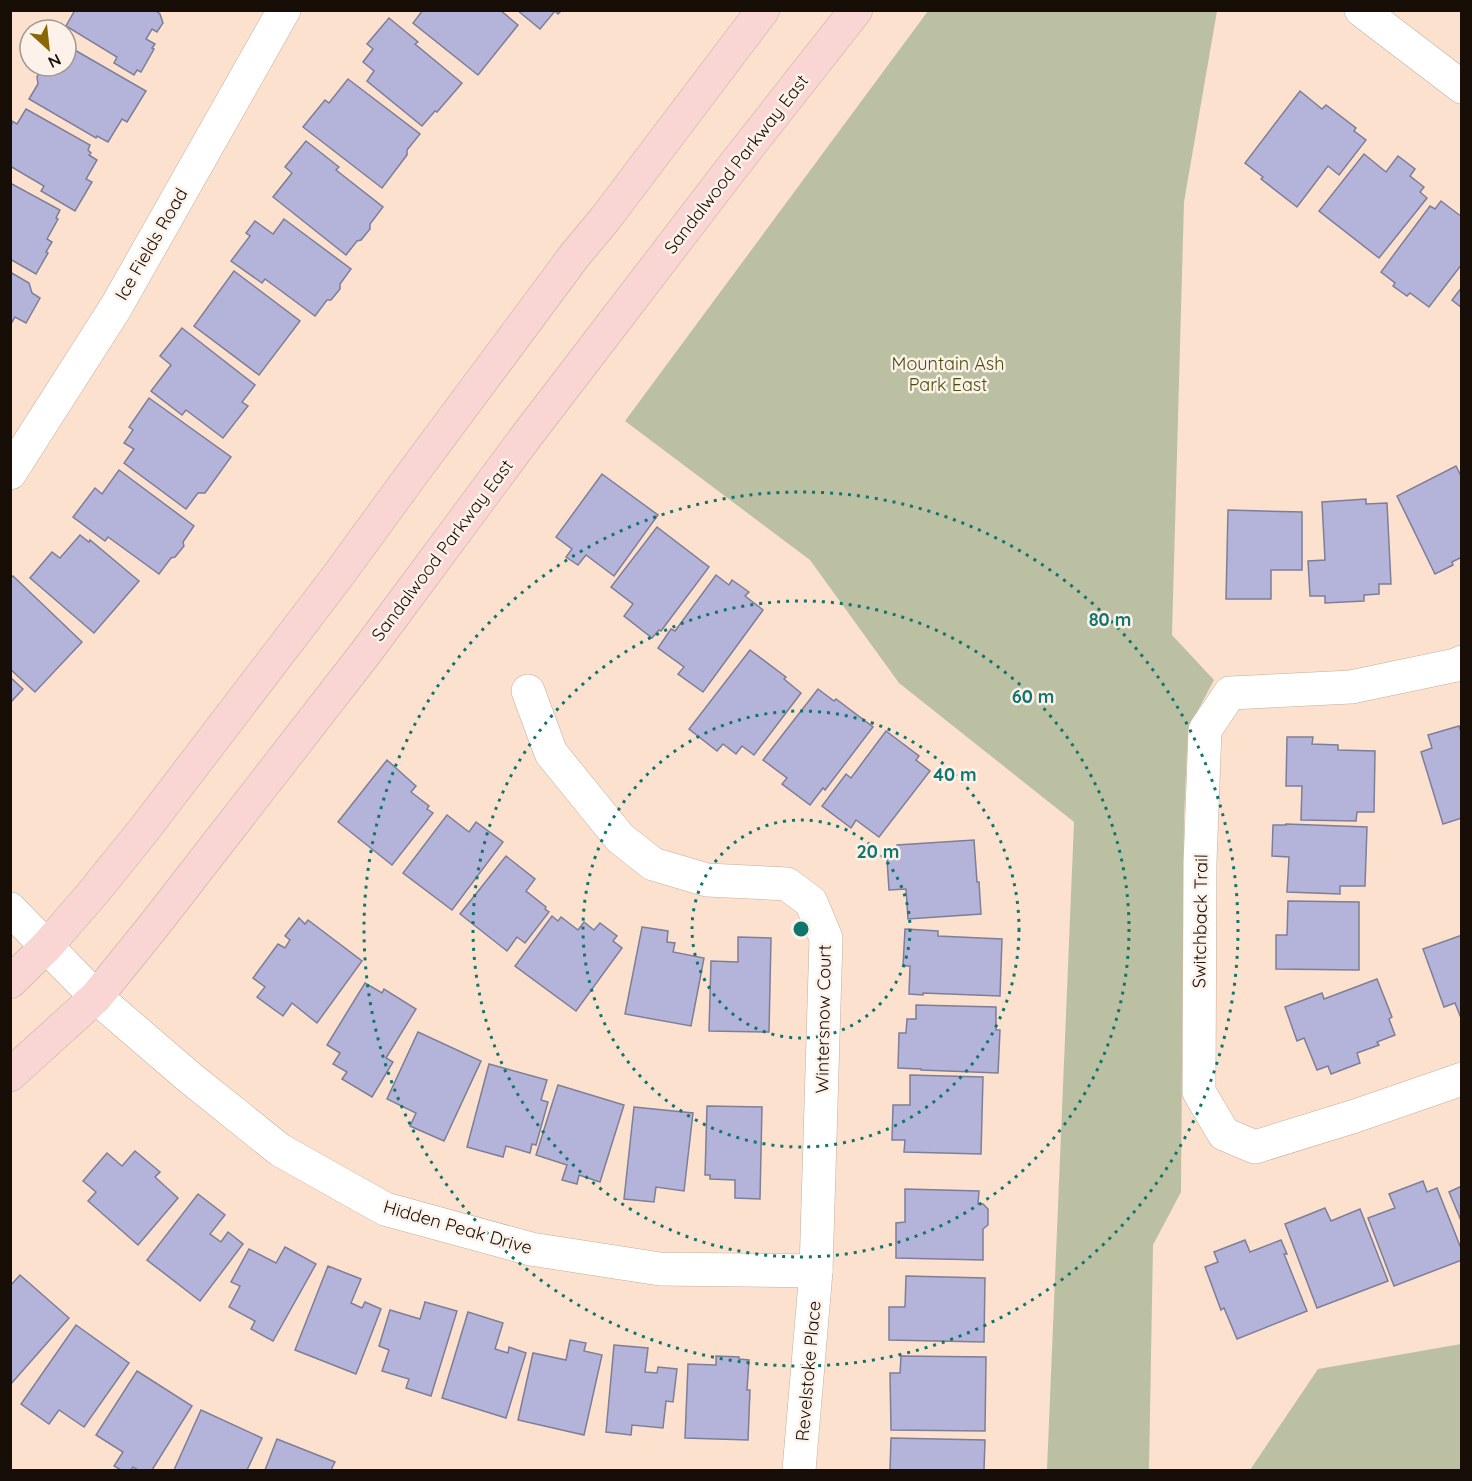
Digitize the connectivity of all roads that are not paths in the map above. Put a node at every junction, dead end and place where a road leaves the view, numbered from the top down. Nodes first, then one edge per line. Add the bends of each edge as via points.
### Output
1 (284, 10) edge
2 (763, 10) edge
3 (856, 10) edge
4 (1361, 10) edge
5 (1461, 87) edge
6 (10, 473) edge
7 (1461, 662) edge
8 (528, 691) dead end
9 (10, 909) edge
10 (47, 946) junction
11 (10, 982) edge
12 (96, 997) junction
13 (10, 1075) edge
14 (1461, 1078) edge
15 (816, 1271) junction
16 (799, 1470) edge

1 - 6 street, Ice Fields Road via 116,307
2 - 10 main road via 575,255 338,577 135,840
3 - 12 main road, Sandalwood Parkway East via 525,438 367,651
4 - 5 street
7 - 14 street, Switchback Trail via 1351,687 1230,693 1205,730 1199,1092 1224,1134 1255,1147
8 - 15 street, Wintersnow Court via 550,753 620,838 653,864 708,880 787,884 811,902 826,938
9 - 10 street, Hidden Peak Drive
10 - 11 main road
10 - 12 street, Hidden Peak Drive
12 - 13 main road, Sandalwood Parkway East
12 - 15 street, Hidden Peak Drive via 280,1150 385,1209 531,1249 660,1269
15 - 16 street, Revelstoke Place

